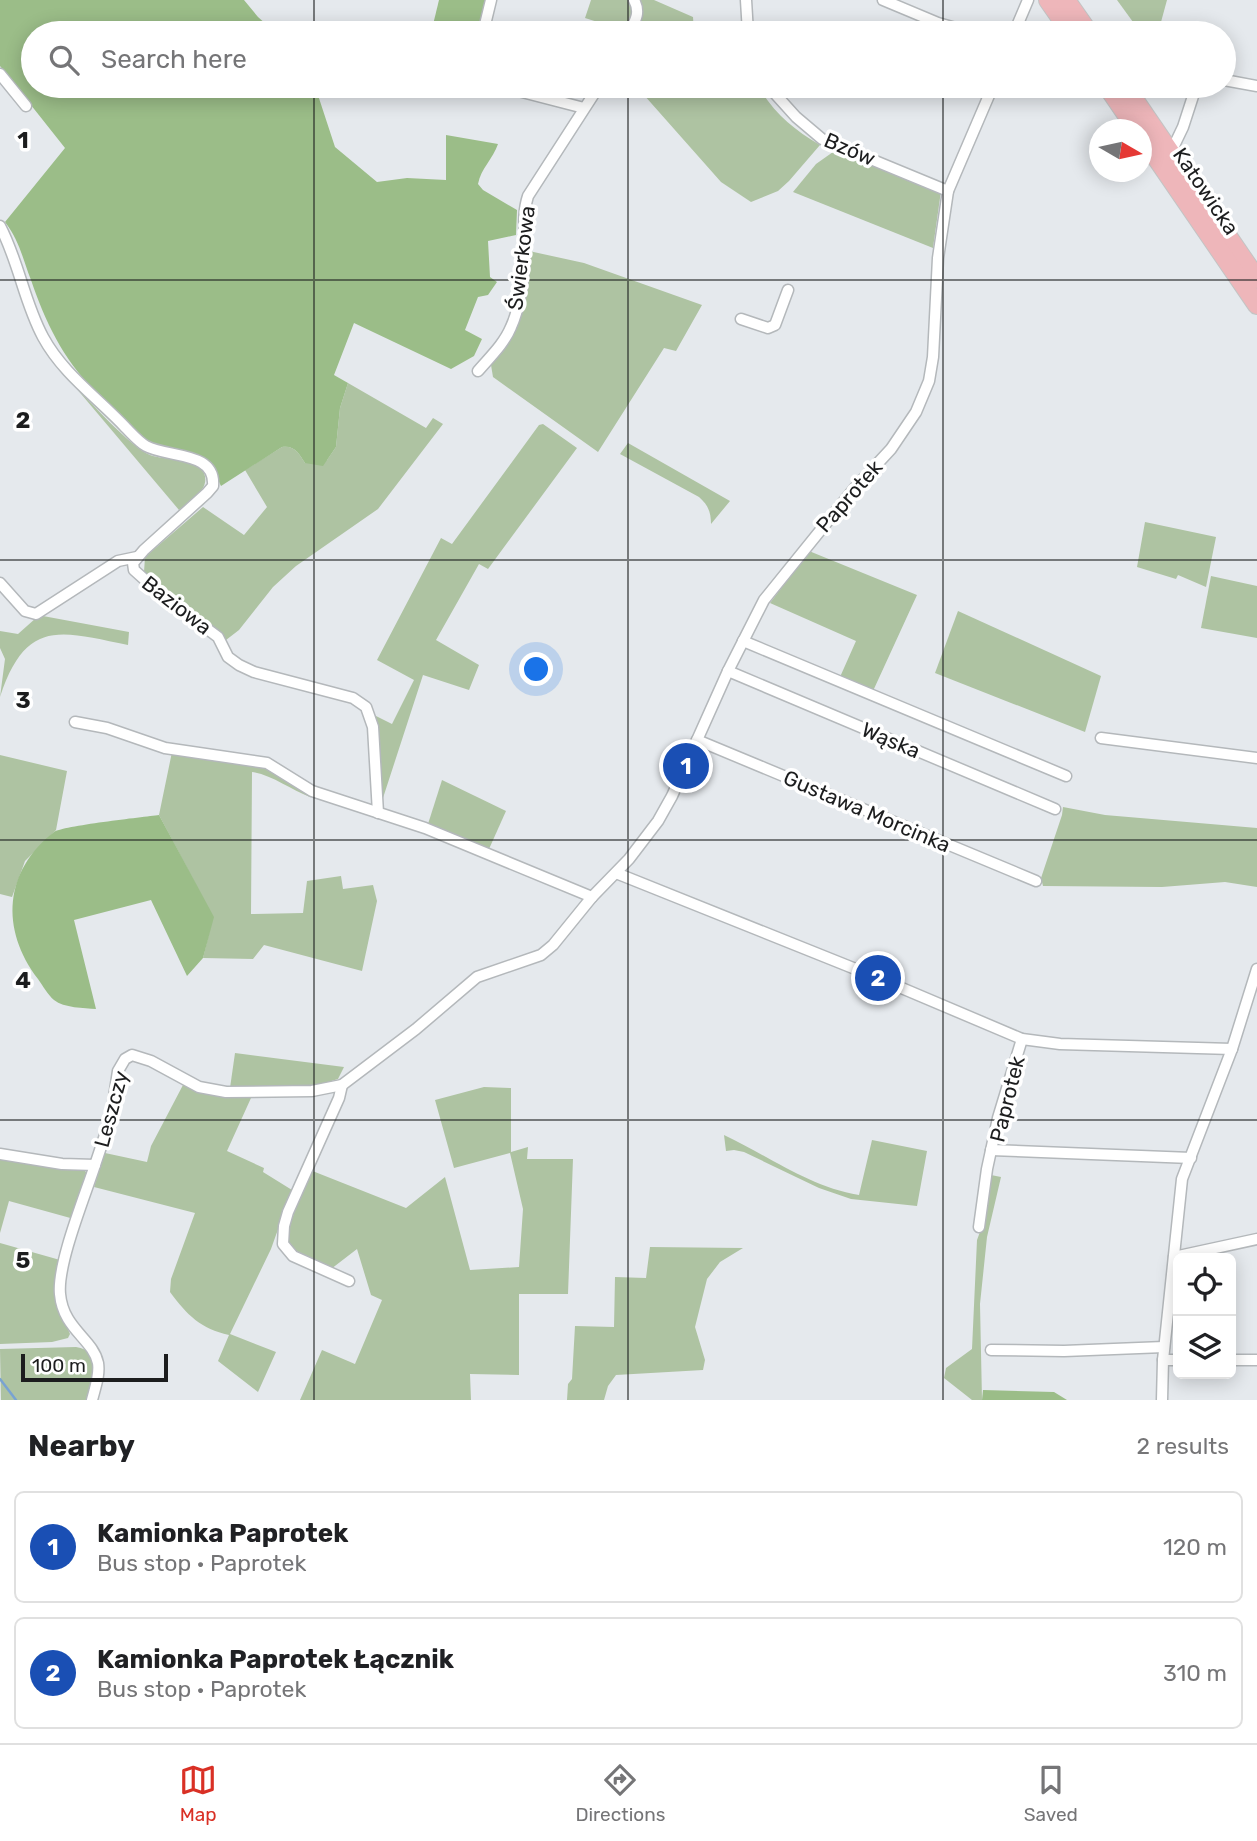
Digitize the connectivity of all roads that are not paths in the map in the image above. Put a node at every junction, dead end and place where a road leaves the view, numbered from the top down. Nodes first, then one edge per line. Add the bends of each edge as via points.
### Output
1 (491, 0) edge
2 (634, 0) edge
3 (746, 0) edge
4 (883, 0) edge
5 (1028, 0) edge
6 (1048, 0) edge
7 (1066, 0) edge
8 (486, 21) edge
9 (635, 21) edge
10 (747, 21) edge
11 (933, 21) edge
12 (1019, 21) edge
13 (1063, 21) edge
14 (1081, 21) edge
15 (0, 74) edge
16 (1236, 82) edge
17 (1257, 86) edge
18 (545, 98) edge
19 (591, 98) edge
20 (779, 98) edge
21 (988, 98) edge
22 (1115, 98) edge
23 (1133, 98) edge
24 (1192, 98) edge
25 (26, 106) dead end
26 (584, 108) junction
27 (1129, 119) edge
28 (1152, 152) edge
29 (1171, 152) junction
30 (948, 191) junction
31 (0, 226) edge
32 (1257, 279) edge
33 (788, 290) dead end
34 (1257, 306) edge
35 (741, 319) dead end
36 (478, 371) dead end
37 (137, 557) junction
38 (0, 583) edge
39 (743, 641) junction
40 (728, 671) junction
41 (75, 722) dead end
42 (1101, 738) dead end
43 (697, 740) junction
44 (1257, 758) edge
45 (1066, 776) dead end
46 (1055, 809) dead end
47 (378, 813) junction
48 (616, 873) junction
49 (1036, 881) dead end
50 (592, 897) junction
51 (553, 945) joint
52 (1257, 969) edge
53 (1022, 1039) junction
54 (1232, 1049) junction
55 (342, 1084) junction
56 (991, 1150) junction
57 (0, 1154) edge
58 (1191, 1158) junction
59 (95, 1165) junction
60 (979, 1227) dead end
61 (1257, 1239) edge
62 (1174, 1253) edge
63 (1196, 1253) edge
64 (1173, 1267) edge
65 (349, 1281) dead end
66 (1164, 1347) junction
67 (991, 1350) dead end
68 (1163, 1360) junction
69 (1173, 1360) edge
70 (1236, 1360) edge
71 (1257, 1360) edge
72 (92, 1400) edge
73 (1162, 1400) edge

1 - 8 street
2 - 9 street
3 - 10 street
4 - 11 street
5 - 12 street
6 - 13 main road
7 - 14 main road
15 - 25 street
16 - 17 street
18 - 26 street
19 - 26 street, Świerkowa
20 - 30 street, Bzów via 822,139
21 - 30 street, Paprotek
22 - 27 main road
23 - 29 main road, Katowicka
24 - 29 street
26 - 36 street, Świerkowa via 528,196 516,313 501,345
28 - 34 main road, Katowicka
29 - 32 main road, Katowicka
30 - 39 street, Paprotek via 938,258 931,369 916,412 891,449 785,571
31 - 37 street, Baziowa via 40,331 71,375 145,445 200,460 211,471 213,486
33 - 35 street via 775,325 768,328
37 - 38 street via 118,561 36,614 25,611
37 - 47 street, Baziowa via 134,570 218,637 228,657 239,665 353,698 366,707 373,727
39 - 40 street, Paprotek
39 - 45 street
40 - 43 street, Paprotek
40 - 46 street, Wąska
41 - 47 street via 177,750 260,761 312,791
42 - 44 street
43 - 48 street, Paprotek via 658,821
43 - 49 street, Gustawa Morcinka
47 - 50 street
48 - 50 street, Paprotek
48 - 53 street, Paprotek
50 - 51 street, Paprotek
51 - 55 street, Leszczy via 541,954 477,977
52 - 54 street
53 - 54 street
53 - 56 street, Paprotek
54 - 58 street
55 - 59 street, Leszczy via 312,1091 226,1092 199,1087 132,1055 118,1071 111,1116
55 - 65 street via 288,1212 282,1238 293,1256
56 - 58 street, Paprotek
56 - 60 street
57 - 59 street, Leszczy
58 - 62 street via 1181,1179
59 - 72 street via 63,1267 60,1293 65,1315 98,1364
61 - 63 street
64 - 66 street
66 - 67 street
66 - 68 street
68 - 69 street
68 - 73 street
70 - 71 street

